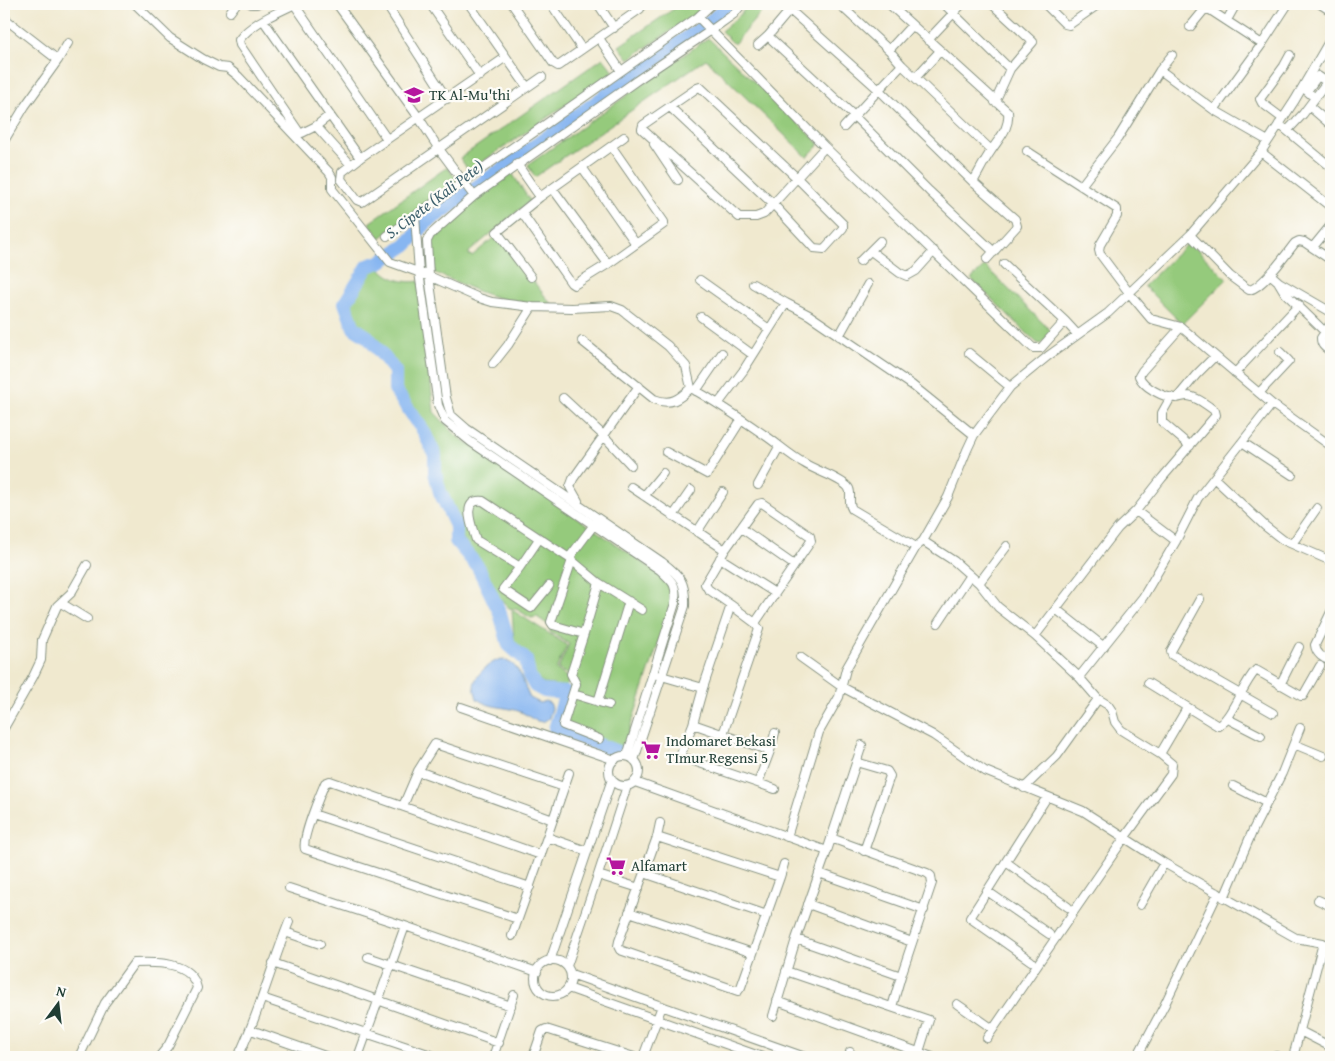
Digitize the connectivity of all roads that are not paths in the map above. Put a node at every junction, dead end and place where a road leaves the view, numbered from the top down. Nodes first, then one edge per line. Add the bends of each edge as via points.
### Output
1 (236, 4) edge
2 (251, 4) edge
3 (258, 4) edge
4 (295, 4) edge
5 (337, 4) edge
6 (386, 4) edge
7 (430, 4) edge
8 (469, 4) edge
9 (512, 4) edge
10 (551, 4) edge
11 (598, 4) edge
12 (641, 4) edge
13 (712, 4) edge
14 (742, 4) edge
15 (839, 4) edge
16 (889, 4) edge
17 (944, 4) edge
18 (962, 4) edge
19 (992, 4) edge
20 (1045, 4) edge
21 (1098, 4) edge
22 (1236, 4) edge
23 (1288, 4) edge
24 (1320, 4) edge
25 (138, 5) edge
26 (792, 7) edge
27 (1201, 7) edge
28 (1331, 11) edge
29 (230, 12) dead end
30 (954, 13) junction
31 (4, 18) edge
32 (699, 19) junction
33 (264, 20) junction
34 (1227, 20) junction
35 (912, 25) junction
36 (1190, 27) dead end
37 (614, 28) junction
38 (709, 30) junction
39 (768, 36) junction
40 (599, 38) junction
41 (928, 40) junction
42 (1331, 41) edge
43 (68, 43) dead end
44 (1262, 44) junction
45 (758, 45) dead end
46 (582, 49) junction
47 (889, 50) junction
48 (940, 51) junction
49 (1172, 55) dead end
50 (1290, 55) dead end
51 (506, 57) junction
52 (58, 60) junction
53 (902, 64) junction
54 (1010, 69) junction
55 (1160, 70) junction
56 (621, 71) junction
57 (480, 76) junction
58 (542, 77) dead end
59 (916, 77) junction
60 (1329, 84) edge
61 (527, 87) junction
62 (878, 89) junction
63 (447, 99) junction
64 (995, 102) junction
65 (1309, 106) junction
66 (670, 108) junction
67 (1214, 110) junction
68 (853, 115) junction
69 (330, 116) junction
70 (419, 118) junction
71 (1280, 121) junction
72 (1331, 125) edge
73 (316, 126) junction
74 (844, 127) dead end
75 (1288, 130) junction
76 (646, 133) junction
77 (624, 137) dead end
78 (387, 139) junction
79 (4, 141) edge
80 (1268, 141) junction
81 (612, 147) junction
82 (825, 148) junction
83 (439, 150) junction
84 (991, 150) junction
85 (1027, 151) dead end
86 (1262, 152) junction
87 (360, 158) junction
88 (517, 164) junction
89 (351, 165) junction
90 (582, 167) junction
91 (1331, 167) edge
92 (796, 178) junction
93 (678, 180) dead end
94 (973, 182) junction
95 (466, 183) junction
96 (1081, 186) junction
97 (553, 189) junction
98 (473, 194) junction
99 (540, 197) junction
100 (772, 204) junction
101 (1331, 207) edge
102 (522, 213) junction
103 (415, 216) junction
104 (1331, 225) edge
105 (1190, 235) junction
106 (387, 236) dead end
107 (880, 240) dead end
108 (636, 244) junction
109 (1313, 247) junction
110 (871, 251) junction
111 (934, 251) junction
112 (994, 252) junction
113 (987, 259) dead end
114 (1331, 260) edge
115 (860, 261) dead end
116 (608, 264) junction
117 (1004, 264) dead end
118 (419, 272) junction
119 (1270, 274) junction
120 (429, 276) junction
121 (531, 277) dead end
122 (700, 280) dead end
123 (1279, 282) junction
124 (753, 284) dead end
125 (868, 284) dead end
126 (1130, 294) junction
127 (786, 303) junction
128 (1299, 305) junction
129 (532, 307) junction
130 (1331, 312) edge
131 (701, 316) dead end
132 (1065, 321) junction
133 (1331, 323) edge
134 (1181, 327) junction
135 (769, 330) junction
136 (1325, 332) junction
137 (1077, 334) junction
138 (839, 336) junction
139 (582, 341) dead end
140 (969, 352) dead end
141 (1280, 352) dead end
142 (1331, 352) edge
143 (722, 353) dead end
144 (753, 355) junction
145 (1215, 356) junction
146 (493, 364) dead end
147 (1235, 373) junction
148 (639, 386) junction
149 (1010, 387) junction
150 (693, 389) junction
151 (1260, 393) junction
152 (563, 398) dead end
153 (1174, 398) junction
154 (718, 404) junction
155 (1272, 404) junction
156 (741, 420) junction
157 (467, 429) junction
158 (974, 435) junction
159 (462, 436) junction
160 (604, 436) junction
161 (1242, 442) junction
162 (1190, 446) junction
163 (1331, 446) edge
164 (779, 447) junction
165 (666, 452) dead end
166 (631, 465) dead end
167 (663, 472) dead end
168 (1292, 475) dead end
169 (1214, 478) junction
170 (758, 485) dead end
171 (631, 487) dead end
172 (691, 490) dead end
173 (723, 492) dead end
174 (644, 496) junction
175 (582, 507) junction
176 (1317, 508) dead end
177 (1136, 511) junction
178 (673, 516) junction
179 (599, 518) junction
180 (593, 525) junction
181 (741, 528) junction
182 (697, 532) junction
183 (539, 539) junction
184 (922, 541) junction
185 (1176, 541) junction
186 (1292, 544) junction
187 (1007, 546) dead end
188 (916, 547) junction
189 (725, 550) junction
190 (720, 558) junction
191 (571, 559) junction
192 (1331, 561) edge
193 (87, 565) dead end
194 (794, 565) junction
195 (520, 567) junction
196 (970, 575) junction
197 (599, 583) junction
198 (979, 583) junction
199 (549, 586) dead end
200 (774, 593) junction
201 (1200, 599) dead end
202 (629, 601) junction
203 (61, 603) junction
204 (731, 605) junction
205 (1056, 609) junction
206 (642, 610) dead end
207 (1331, 612) edge
208 (87, 618) dead end
209 (755, 623) junction
210 (938, 624) dead end
211 (584, 634) junction
212 (1035, 636) junction
213 (1299, 647) dead end
214 (1104, 648) junction
215 (800, 656) dead end
216 (1331, 662) edge
217 (1320, 666) dead end
218 (653, 674) junction
219 (663, 676) junction
220 (1079, 677) junction
221 (1148, 683) dead end
222 (1280, 684) junction
223 (842, 687) junction
224 (703, 688) junction
225 (573, 694) junction
226 (1240, 694) junction
227 (1098, 699) junction
228 (598, 702) junction
229 (609, 705) dead end
230 (461, 707) dead end
231 (1187, 708) junction
232 (1273, 713) dead end
233 (1226, 718) junction
234 (693, 724) junction
235 (4, 728) edge
236 (1300, 728) dead end
237 (776, 733) dead end
238 (723, 734) junction
239 (1261, 736) dead end
240 (599, 739) dead end
241 (1294, 744) junction
242 (862, 745) dead end
243 (770, 751) junction
244 (1160, 754) junction
245 (1323, 756) dead end
246 (630, 758) junction
247 (615, 760) junction
248 (856, 762) junction
249 (418, 771) junction
250 (569, 773) dead end
251 (612, 779) junction
252 (758, 783) junction
253 (631, 784) junction
254 (1233, 786) dead end
255 (564, 787) junction
256 (1024, 788) junction
257 (775, 789) dead end
258 (1047, 797) junction
259 (1267, 803) junction
260 (403, 806) junction
261 (313, 814) junction
262 (553, 820) junction
263 (660, 823) dead end
264 (1125, 836) junction
265 (657, 837) junction
266 (787, 837) junction
267 (548, 838) junction
268 (831, 838) junction
269 (587, 851) junction
270 (827, 851) junction
271 (864, 851) junction
272 (541, 855) junction
273 (1006, 862) junction
274 (1164, 863) junction
275 (784, 864) dead end
276 (644, 873) junction
277 (819, 873) junction
278 (598, 875) junction
279 (780, 877) junction
280 (530, 887) junction
281 (289, 888) dead end
282 (639, 888) junction
283 (987, 891) junction
284 (1221, 895) junction
285 (1318, 900) dead end
286 (808, 904) junction
287 (1140, 905) dead end
288 (1331, 906) edge
289 (1068, 907) dead end
290 (924, 910) junction
291 (629, 912) junction
292 (767, 915) junction
293 (518, 919) junction
294 (289, 922) dead end
295 (405, 926) junction
296 (285, 932) junction
297 (1049, 934) dead end
298 (512, 936) dead end
299 (796, 939) junction
300 (912, 942) junction
301 (1323, 943) junction
302 (320, 944) dead end
303 (1331, 947) edge
304 (753, 953) junction
305 (368, 957) dead end
306 (550, 961) junction
307 (1030, 961) dead end
308 (273, 963) junction
309 (391, 966) junction
310 (567, 966) junction
311 (786, 971) junction
312 (537, 972) junction
313 (571, 974) junction
314 (901, 976) junction
315 (568, 988) junction
316 (514, 996) dead end
317 (262, 998) junction
318 (378, 999) junction
319 (777, 1001) junction
320 (957, 1004) dead end
321 (511, 1006) junction
322 (892, 1007) junction
323 (659, 1012) junction
324 (773, 1016) dead end
325 (251, 1030) junction
326 (993, 1030) junction
327 (1300, 1031) junction
328 (367, 1034) junction
329 (987, 1038) dead end
330 (499, 1043) junction
331 (1331, 1047) edge
332 (919, 1052) junction
333 (79, 1057) edge
334 (159, 1057) edge
335 (238, 1057) edge
336 (328, 1057) edge
337 (358, 1057) edge
338 (437, 1057) edge
339 (493, 1057) edge
340 (533, 1057) edge
341 (634, 1057) edge
342 (643, 1057) edge
343 (762, 1057) edge
344 (804, 1057) edge
345 (932, 1057) edge
346 (1137, 1057) edge
347 (1293, 1057) edge

1 - 29 street
2 - 3 street
4 - 33 street
4 - 78 street
5 - 70 street
6 - 63 street
7 - 57 street
8 - 51 street
9 - 46 street via 556,65
10 - 46 street
11 - 37 street
12 - 37 street via 640,9
13 - 32 street
14 - 38 street via 734,14
15 - 47 street
16 - 35 street
17 - 30 street
18 - 30 street
19 - 54 street via 1033,42
20 - 21 street via 1069,25
22 - 34 street
23 - 44 street
24 - 28 street
25 - 118 street via 170,38 212,64 234,72 332,177 332,189 383,255 390,262
26 - 39 street
26 - 62 street
27 - 34 street
27 - 36 street
30 - 41 street
30 - 54 street
31 - 52 street
32 - 38 street
32 - 56 street
33 - 69 street
33 - 73 street via 242,35 240,45 299,132
34 - 44 street
35 - 41 street
35 - 47 street
37 - 40 street
38 - 82 street
38 - 88 street
39 - 45 street
39 - 68 street
40 - 46 street
40 - 56 street
41 - 48 street
42 - 71 street
43 - 52 street
44 - 67 street
47 - 53 street
48 - 59 street
48 - 64 street
49 - 55 street
50 - 71 street via 1260,99
51 - 57 street
51 - 61 street
52 - 79 street via 24,106
53 - 59 street
53 - 62 street
54 - 64 street
55 - 67 street
55 - 96 street via 1118,138
56 - 95 street
57 - 63 street
58 - 61 street
59 - 84 street
60 - 65 street via 1318,76 1307,91 1315,98
61 - 83 street
62 - 68 street
62 - 94 street
63 - 70 street
64 - 84 street via 1008,112 1008,118 1003,135
65 - 72 street
65 - 75 street
66 - 76 street via 643,125
66 - 92 street via 700,87
66 - 100 street
67 - 80 street
68 - 74 street
68 - 112 street
69 - 73 street
69 - 87 street
70 - 78 street
70 - 83 street
71 - 75 street
71 - 80 street
73 - 89 street
75 - 91 street
76 - 93 street
76 - 100 street via 739,217 764,214
77 - 81 street
78 - 87 street
80 - 86 street
81 - 90 street
81 - 108 street via 664,222
82 - 92 street
82 - 111 street
83 - 89 street via 362,202 341,179 342,172
83 - 95 street
84 - 94 street
85 - 96 street
86 - 101 street
86 - 105 street
87 - 89 street
88 - 98 street
88 - 99 street
90 - 97 street
90 - 108 street
92 - 100 street
92 - 100 street via 844,224 824,249 814,248
94 - 112 street via 1017,223
95 - 98 street
95 - 103 street
96 - 126 street via 1117,209 1117,216 1099,250
97 - 99 street
97 - 116 street
98 - 120 street via 428,238
99 - 102 street
102 - 116 street via 570,283 577,285
102 - 121 street via 497,232
103 - 106 street
103 - 118 street
104 - 109 street
105 - 119 street via 1245,288 1254,289
105 - 126 street
107 - 110 street
108 - 116 street
109 - 114 street
109 - 119 street via 1299,241
110 - 111 street via 907,276
110 - 115 street
111 - 132 street via 1033,348 1041,348
112 - 113 street
117 - 132 street
118 - 120 street
118 - 159 street via 438,405 445,421
119 - 123 street
120 - 129 street via 492,302
120 - 157 street via 446,398 451,415
122 - 135 street
123 - 128 street via 1285,293
123 - 130 street
124 - 127 street
125 - 138 street
126 - 134 street via 1151,319
126 - 137 street
127 - 135 street
127 - 138 street
128 - 136 street
128 - 147 street
129 - 146 street
129 - 150 street via 611,306 622,310 668,346 686,366
131 - 144 street
132 - 137 street
133 - 136 street
134 - 145 street
134 - 153 street via 1140,376 1141,381 1150,387
135 - 144 street
136 - 142 street via 1321,341 1323,347
137 - 149 street
138 - 158 street via 912,385
139 - 148 street
140 - 149 street
141 - 151 street via 1289,361
143 - 150 street
144 - 154 street
145 - 147 street
145 - 153 street
147 - 151 street
148 - 150 street via 654,398 668,403
148 - 160 street
149 - 158 street
150 - 154 street
151 - 155 street
152 - 160 street
153 - 162 street via 1161,417 1162,422
153 - 162 street via 1192,397 1216,413
154 - 156 street
155 - 161 street
155 - 163 street
156 - 164 street
156 - 165 street via 707,474
157 - 159 street
157 - 175 street
158 - 184 street via 948,497
159 - 180 street
160 - 166 street
160 - 175 street via 570,486
161 - 168 street
161 - 169 street
162 - 177 street
164 - 170 street
164 - 188 street via 804,464 841,482 849,488 852,509
167 - 174 street
169 - 185 street via 1198,498
169 - 186 street via 1265,526
171 - 174 street
172 - 178 street
173 - 182 street
174 - 178 street
175 - 179 street
176 - 186 street
177 - 185 street
177 - 205 street via 1118,528
178 - 182 street
179 - 180 street
179 - 219 street via 674,571 685,586 685,606
180 - 191 street
180 - 218 street via 660,570 675,586 675,603
181 - 189 street
181 - 194 street
181 - 194 street via 762,503 810,536 811,541
182 - 189 street
183 - 191 street
183 - 195 street
183 - 195 street via 483,501 472,505 468,514 476,540
184 - 188 street
184 - 196 street
185 - 214 street via 1143,597
186 - 192 street
187 - 198 street
188 - 223 street via 846,669
189 - 190 street
190 - 200 street
190 - 204 street via 705,586
191 - 197 street
191 - 211 street via 551,622 557,627
193 - 203 street via 71,593
194 - 200 street
195 - 199 street via 503,590 532,608
196 - 198 street
196 - 210 street
197 - 202 street
197 - 211 street
198 - 212 street via 998,608
200 - 209 street
201 - 226 street via 1171,653
202 - 206 street
202 - 228 street
203 - 208 street
203 - 235 street via 42,640 41,660 33,678
204 - 209 street
204 - 224 street
205 - 212 street
205 - 214 street
207 - 216 street via 1316,649 1324,660
209 - 238 street via 759,629
211 - 225 street via 571,674 576,684
212 - 220 street
213 - 222 street
214 - 220 street
215 - 223 street
217 - 222 street via 1303,696
218 - 219 street
218 - 246 street
219 - 224 street
219 - 246 street
220 - 227 street
221 - 231 street
222 - 226 street via 1256,670
223 - 256 street via 933,735 986,771
223 - 266 street via 819,732
224 - 234 street
225 - 228 street
225 - 240 street via 563,725
226 - 232 street
226 - 233 street
227 - 244 street via 1108,705 1120,730
227 - 256 street via 1057,756
228 - 229 street
230 - 247 street
231 - 233 street via 1218,726
231 - 244 street
233 - 239 street
234 - 238 street
234 - 252 street via 682,757
236 - 241 street
237 - 243 street
238 - 243 street
241 - 245 street
241 - 259 street
242 - 248 street
243 - 252 street
244 - 264 street via 1172,764 1171,774
246 - 247 street
246 - 253 street via 640,771
247 - 251 street via 610,767
248 - 268 street
248 - 271 street via 887,772 890,776
249 - 255 street via 433,745 437,744
249 - 260 street
249 - 262 street
250 - 255 street
251 - 253 street via 618,785
251 - 269 street
252 - 257 street
253 - 266 street
253 - 278 street
254 - 259 street
255 - 262 street
256 - 258 street
258 - 264 street via 1083,811
258 - 273 street
259 - 284 street
260 - 261 street via 330,781 325,783
260 - 272 street
261 - 280 street
261 - 293 street via 304,842 305,849
262 - 267 street
263 - 265 street
264 - 274 street
264 - 326 street
265 - 276 street
265 - 279 street
266 - 270 street
267 - 269 street
267 - 272 street
268 - 270 street
268 - 271 street
269 - 306 street
270 - 277 street
271 - 290 street via 931,876
272 - 280 street
273 - 283 street
273 - 289 street
274 - 284 street
274 - 287 street
275 - 279 street
276 - 282 street
276 - 292 street
277 - 286 street
277 - 290 street
278 - 282 street
278 - 310 street
279 - 292 street
280 - 293 street
281 - 295 street
282 - 291 street
283 - 297 street
283 - 307 street via 970,918
284 - 301 street via 1296,938
284 - 346 street
285 - 288 street
286 - 299 street
286 - 300 street
290 - 300 street
291 - 304 street
291 - 304 street via 619,941 620,950 734,991 741,987
292 - 304 street
293 - 298 street
294 - 296 street
295 - 309 street
295 - 312 street
296 - 302 street
296 - 308 street
299 - 311 street
299 - 314 street
300 - 314 street
301 - 303 street
301 - 327 street
305 - 309 street
306 - 310 street via 559,961
306 - 312 street
308 - 317 street
308 - 318 street
309 - 318 street
309 - 321 street
310 - 313 street
311 - 319 street
311 - 322 street
312 - 315 street via 538,986 548,994 557,995
313 - 315 street
313 - 323 street
314 - 322 street
315 - 323 street
316 - 321 street
317 - 325 street
317 - 328 street
318 - 328 street
318 - 330 street
319 - 324 street
319 - 332 street
320 - 326 street
321 - 330 street
322 - 332 street via 929,1020
323 - 342 street
323 - 343 street
323 - 344 street
325 - 335 street
325 - 336 street
326 - 329 street
327 - 331 street
327 - 347 street
328 - 337 street
328 - 338 street
330 - 339 street
332 - 345 street
333 - 334 street via 105,1003 134,963 155,962 174,966 191,975 197,988 168,1046
340 - 341 street via 542,1031 546,1029

